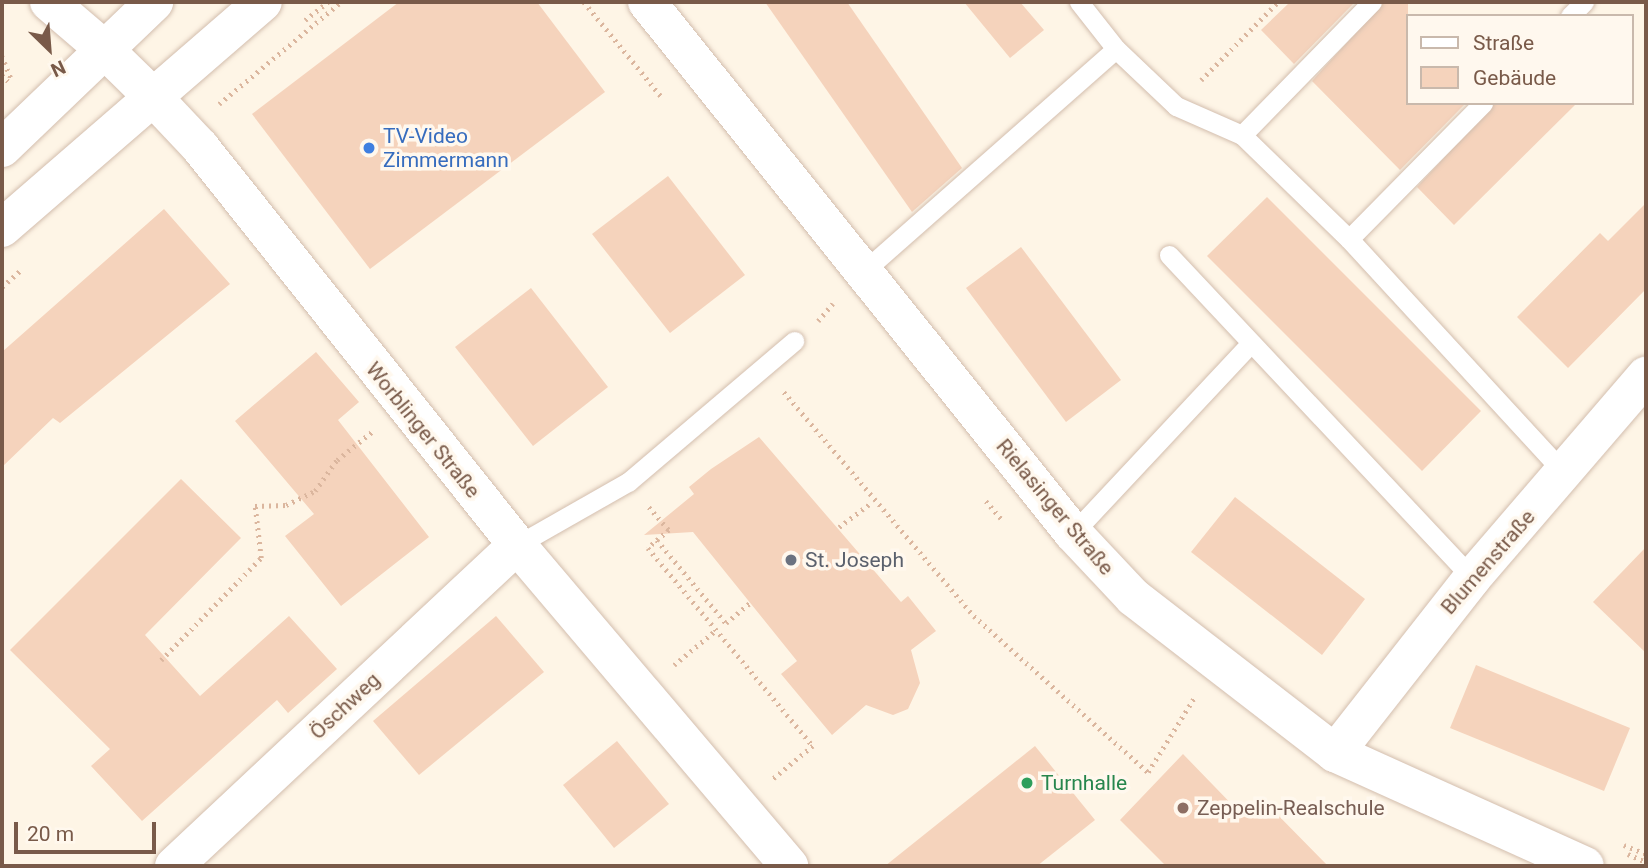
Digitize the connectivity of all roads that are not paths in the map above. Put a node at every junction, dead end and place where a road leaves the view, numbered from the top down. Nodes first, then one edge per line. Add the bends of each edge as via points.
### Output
1 (49, 2) edge
2 (154, 2) edge
3 (263, 2) edge
4 (647, 2) edge
5 (1079, 2) edge
6 (1372, 2) edge
7 (1116, 49) junction
8 (105, 50) junction
9 (152, 96) junction
10 (1481, 105) edge
11 (1242, 135) junction
12 (2, 148) edge
13 (2, 229) edge
14 (1349, 239) junction
15 (1169, 255) dead end
16 (865, 270) junction
17 (794, 341) dead end
18 (1251, 343) junction
19 (1646, 376) edge
20 (1565, 474) junction
21 (1073, 533) junction
22 (517, 545) junction
23 (1472, 578) junction
24 (1335, 753) junction
25 (1576, 864) edge
26 (174, 866) edge
27 (789, 866) edge

1 - 8 street, Worblinger Straße
2 - 8 street
3 - 9 street
4 - 16 street, Rielasinger Straße
5 - 7 lane
6 - 11 lane
7 - 11 lane via 1176,106
7 - 16 lane
8 - 9 street, Worblinger Straße
8 - 12 street
9 - 13 street
9 - 22 street, Worblinger Straße via 200,147
10 - 14 lane
11 - 14 lane
14 - 20 lane
15 - 18 lane
16 - 21 street, Rielasinger Straße
17 - 22 lane via 628,482
18 - 21 lane
18 - 23 lane
19 - 20 street, Blumenstraße
20 - 23 street, Blumenstraße
21 - 24 street, Rielasinger Straße via 1133,597
22 - 26 street, Öschweg
22 - 27 street, Worblinger Straße
23 - 24 street, Blumenstraße
24 - 25 street, Rielasinger Straße

